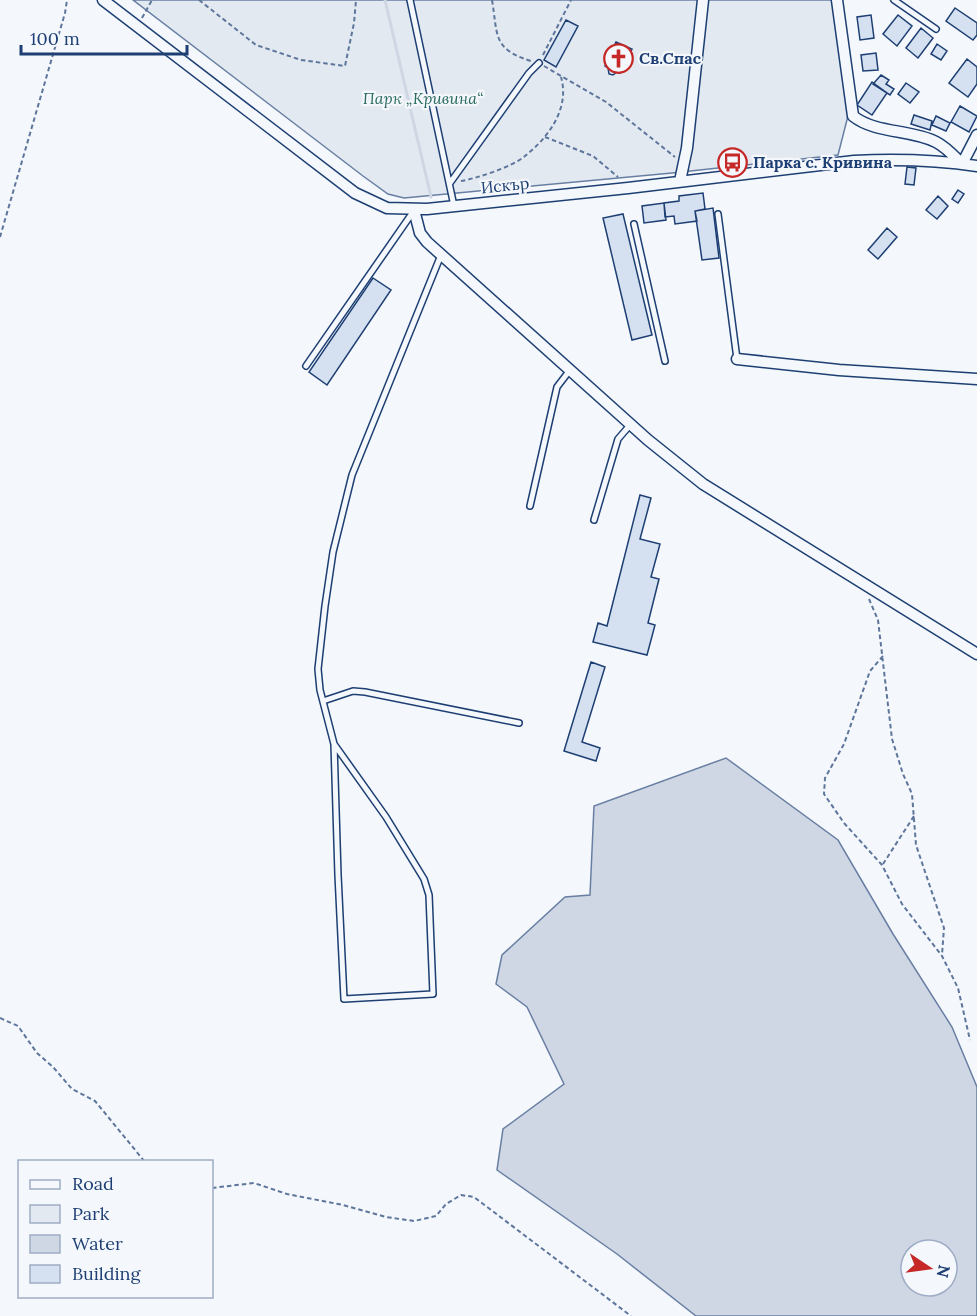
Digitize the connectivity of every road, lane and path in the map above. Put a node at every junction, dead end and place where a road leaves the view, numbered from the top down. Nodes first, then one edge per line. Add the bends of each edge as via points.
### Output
1 (67, 0) edge
2 (103, 0) edge
3 (152, 0) edge
4 (199, 0) edge
5 (356, 0) edge
6 (410, 0) edge
7 (492, 0) edge
8 (571, 0) edge
9 (703, 0) edge
10 (837, 0) edge
11 (894, 0) edge
12 (137, 27) junction
13 (936, 29) dead end
14 (539, 63) junction
15 (561, 77) junction
16 (977, 135) edge
17 (544, 137) junction
18 (685, 164) junction
19 (962, 164) junction
20 (977, 166) edge
21 (680, 181) junction
22 (450, 183) junction
23 (628, 188) junction
24 (454, 206) junction
25 (414, 210) junction
26 (718, 214) dead end
27 (634, 224) dead end
28 (0, 237) edge
29 (441, 255) junction
30 (737, 359) joint
31 (665, 361) dead end
32 (306, 366) dead end
33 (570, 370) junction
34 (977, 379) edge
35 (631, 424) junction
36 (530, 506) dead end
37 (594, 520) dead end
38 (862, 583) junction
39 (977, 654) edge
40 (883, 656) junction
41 (323, 701) junction
42 (519, 723) dead end
43 (334, 744) junction
44 (914, 816) junction
45 (882, 865) junction
46 (942, 956) junction
47 (0, 1018) edge
48 (970, 1040) dead end
49 (144, 1160) edge
50 (213, 1188) edge
51 (631, 1316) edge

1 - 28 path
2 - 12 street, Искър
3 - 12 path
4 - 5 path via 256,45 302,60 345,66
6 - 22 lane
7 - 14 path via 498,41 512,56
8 - 14 path
9 - 18 street
10 - 19 street via 853,116 859,121 934,141
11 - 13 lane
12 - 25 street, Искър via 355,193 387,208
14 - 15 path
14 - 22 lane
15 - 17 path via 561,107
15 - 18 path via 606,102
16 - 19 street
17 - 22 path via 524,157 484,176
17 - 23 path via 593,156
18 - 21 street
19 - 20 street, Искър
19 - 21 street, Искър via 854,161
21 - 23 street, Искър
22 - 24 lane
23 - 24 street, Искър
24 - 25 street, Искър
25 - 29 street via 420,233
25 - 32 lane
26 - 30 lane
27 - 31 lane
29 - 33 street
29 - 41 lane via 368,432 340,517 318,669
30 - 34 street
33 - 35 street
33 - 36 lane via 557,387
35 - 37 lane via 618,439
35 - 38 street via 703,484
38 - 39 street
38 - 40 path via 878,620
40 - 44 path via 892,739 912,794
40 - 45 path via 870,671 844,744 825,778 824,794
41 - 42 lane via 353,691 365,692
41 - 43 lane
43 - 43 lane via 424,879 429,895 433,994 344,999
44 - 45 path
44 - 46 path via 916,845 944,928
45 - 46 path via 902,904
46 - 48 path via 958,988
47 - 49 path via 18,1026 37,1053 72,1089 95,1101
50 - 51 path via 254,1183 287,1194 414,1221 436,1216 461,1195 474,1197

